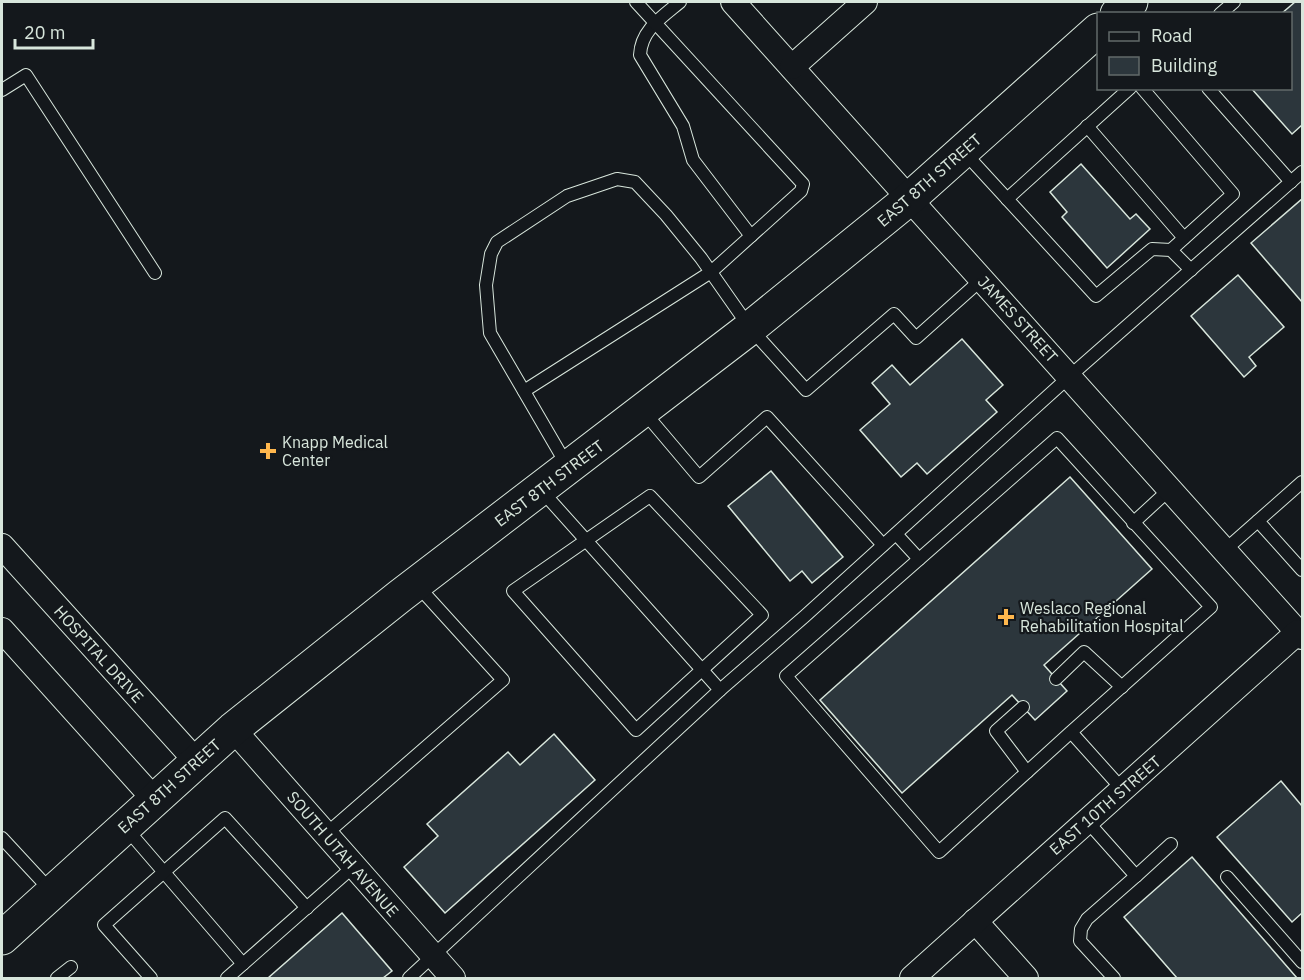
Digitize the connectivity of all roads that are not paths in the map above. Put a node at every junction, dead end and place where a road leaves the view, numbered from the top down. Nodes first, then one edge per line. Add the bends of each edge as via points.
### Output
1 (636, 2) edge
2 (680, 2) edge
3 (733, 2) edge
4 (865, 2) edge
5 (656, 23) junction
6 (1097, 31) edge
7 (792, 67) junction
8 (2, 90) edge
9 (1128, 90) edge
10 (1144, 90) edge
11 (1210, 90) edge
12 (1087, 126) junction
13 (963, 151) junction
14 (1302, 172) edge
15 (1291, 182) junction
16 (909, 199) junction
17 (1007, 199) junction
18 (751, 236) junction
19 (1184, 238) junction
20 (1171, 250) junction
21 (1191, 270) junction
22 (711, 272) junction
23 (155, 273) dead end
24 (982, 279) junction
25 (750, 328) junction
26 (1070, 376) junction
27 (524, 391) junction
28 (643, 411) junction
29 (569, 468) junction
30 (1302, 482) edge
31 (541, 489) junction
32 (1170, 489) junction
33 (1258, 521) junction
34 (1133, 523) junction
35 (896, 534) junction
36 (586, 541) junction
37 (883, 545) junction
38 (3, 550) edge
39 (1225, 550) junction
40 (919, 560) junction
41 (1302, 570) edge
42 (416, 584) junction
43 (2, 630) edge
44 (1301, 633) edge
45 (702, 670) junction
46 (1056, 679) dead end
47 (1122, 687) junction
48 (720, 690) junction
49 (1023, 707) dead end
50 (233, 729) junction
51 (1071, 732) junction
52 (197, 762) junction
53 (1027, 772) junction
54 (1123, 790) junction
55 (154, 799) junction
56 (1087, 821) junction
57 (124, 826) junction
58 (326, 834) junction
59 (2, 838) edge
60 (1172, 844) dead end
61 (354, 866) junction
62 (162, 872) junction
63 (1136, 876) junction
64 (1227, 877) dead end
65 (52, 892) junction
66 (307, 908) junction
67 (975, 921) junction
68 (2, 938) edge
69 (433, 956) junction
70 (1302, 962) edge
71 (243, 964) junction
72 (70, 967) dead end
73 (57, 978) edge
74 (151, 978) edge
75 (227, 978) edge
76 (409, 978) edge
77 (453, 978) edge
78 (912, 978) edge
79 (1026, 978) edge
80 (1114, 978) edge

1 - 5 lane
2 - 5 lane
3 - 7 street, JAMES STREET
4 - 7 street
5 - 18 lane via 640,44 640,55 683,126 693,160
5 - 18 lane via 803,184 801,191
6 - 13 street, EAST 8TH STREET
7 - 16 street, JAMES STREET
8 - 23 lane via 26,75
9 - 12 lane
10 - 19 lane via 1233,194
11 - 15 lane
12 - 17 lane
12 - 19 lane
13 - 16 street, EAST 8TH STREET
13 - 17 lane
14 - 15 lane
15 - 21 lane
16 - 24 street, JAMES STREET
16 - 25 street, EAST 8TH STREET
17 - 20 lane via 1096,296 1152,249
18 - 22 lane
19 - 20 lane
20 - 21 lane
21 - 26 lane
22 - 25 lane
22 - 27 lane
22 - 27 lane via 635,182 617,179 567,196 497,242 491,254 486,285 490,333
24 - 25 lane via 916,338 894,314 806,390
24 - 26 street, JAMES STREET
25 - 28 street, EAST 8TH STREET
26 - 32 street, JAMES STREET
26 - 35 lane
27 - 29 lane
28 - 29 street, EAST 8TH STREET
28 - 37 lane via 699,477 767,417
29 - 31 street, EAST 8TH STREET
30 - 33 lane
31 - 36 lane
31 - 42 street, EAST 8TH STREET
32 - 34 lane
32 - 39 street, JAMES STREET
33 - 39 lane
33 - 41 lane
34 - 40 lane via 1057,438
34 - 47 lane via 1211,607
35 - 37 lane
35 - 40 lane
36 - 45 lane
36 - 45 lane via 650,496 762,615
36 - 45 lane via 513,591 636,730
37 - 48 lane
38 - 52 street, HOSPITAL DRIVE
39 - 44 street, JAMES STREET
40 - 53 lane via 786,676 939,852
42 - 50 street, EAST 8TH STREET
42 - 58 lane via 503,680
43 - 55 street
44 - 54 street, EAST 10TH STREET
45 - 48 lane
46 - 47 lane via 1084,652
47 - 51 lane
48 - 69 lane
49 - 53 lane via 996,731
50 - 52 street, EAST 8TH STREET
50 - 58 street, SOUTH UTAH AVENUE
51 - 53 lane
51 - 54 lane
52 - 55 street, EAST 8TH STREET
54 - 56 street, EAST 10TH STREET
55 - 57 street, EAST 8TH STREET
56 - 63 lane
56 - 67 street, EAST 10TH STREET
57 - 62 lane
57 - 65 street, EAST 8TH STREET
58 - 61 street, SOUTH UTAH AVENUE
59 - 65 lane
60 - 63 lane
61 - 66 lane
61 - 69 street, SOUTH UTAH AVENUE
62 - 66 lane via 225,818
62 - 71 lane
62 - 74 lane via 104,925
63 - 80 lane via 1087,919 1081,929 1080,941
64 - 70 lane
65 - 68 street, EAST 8TH STREET
66 - 71 lane
67 - 78 street, EAST 10TH STREET
67 - 79 street
69 - 76 lane
69 - 77 street, SOUTH UTAH AVENUE
71 - 75 lane
72 - 73 lane

